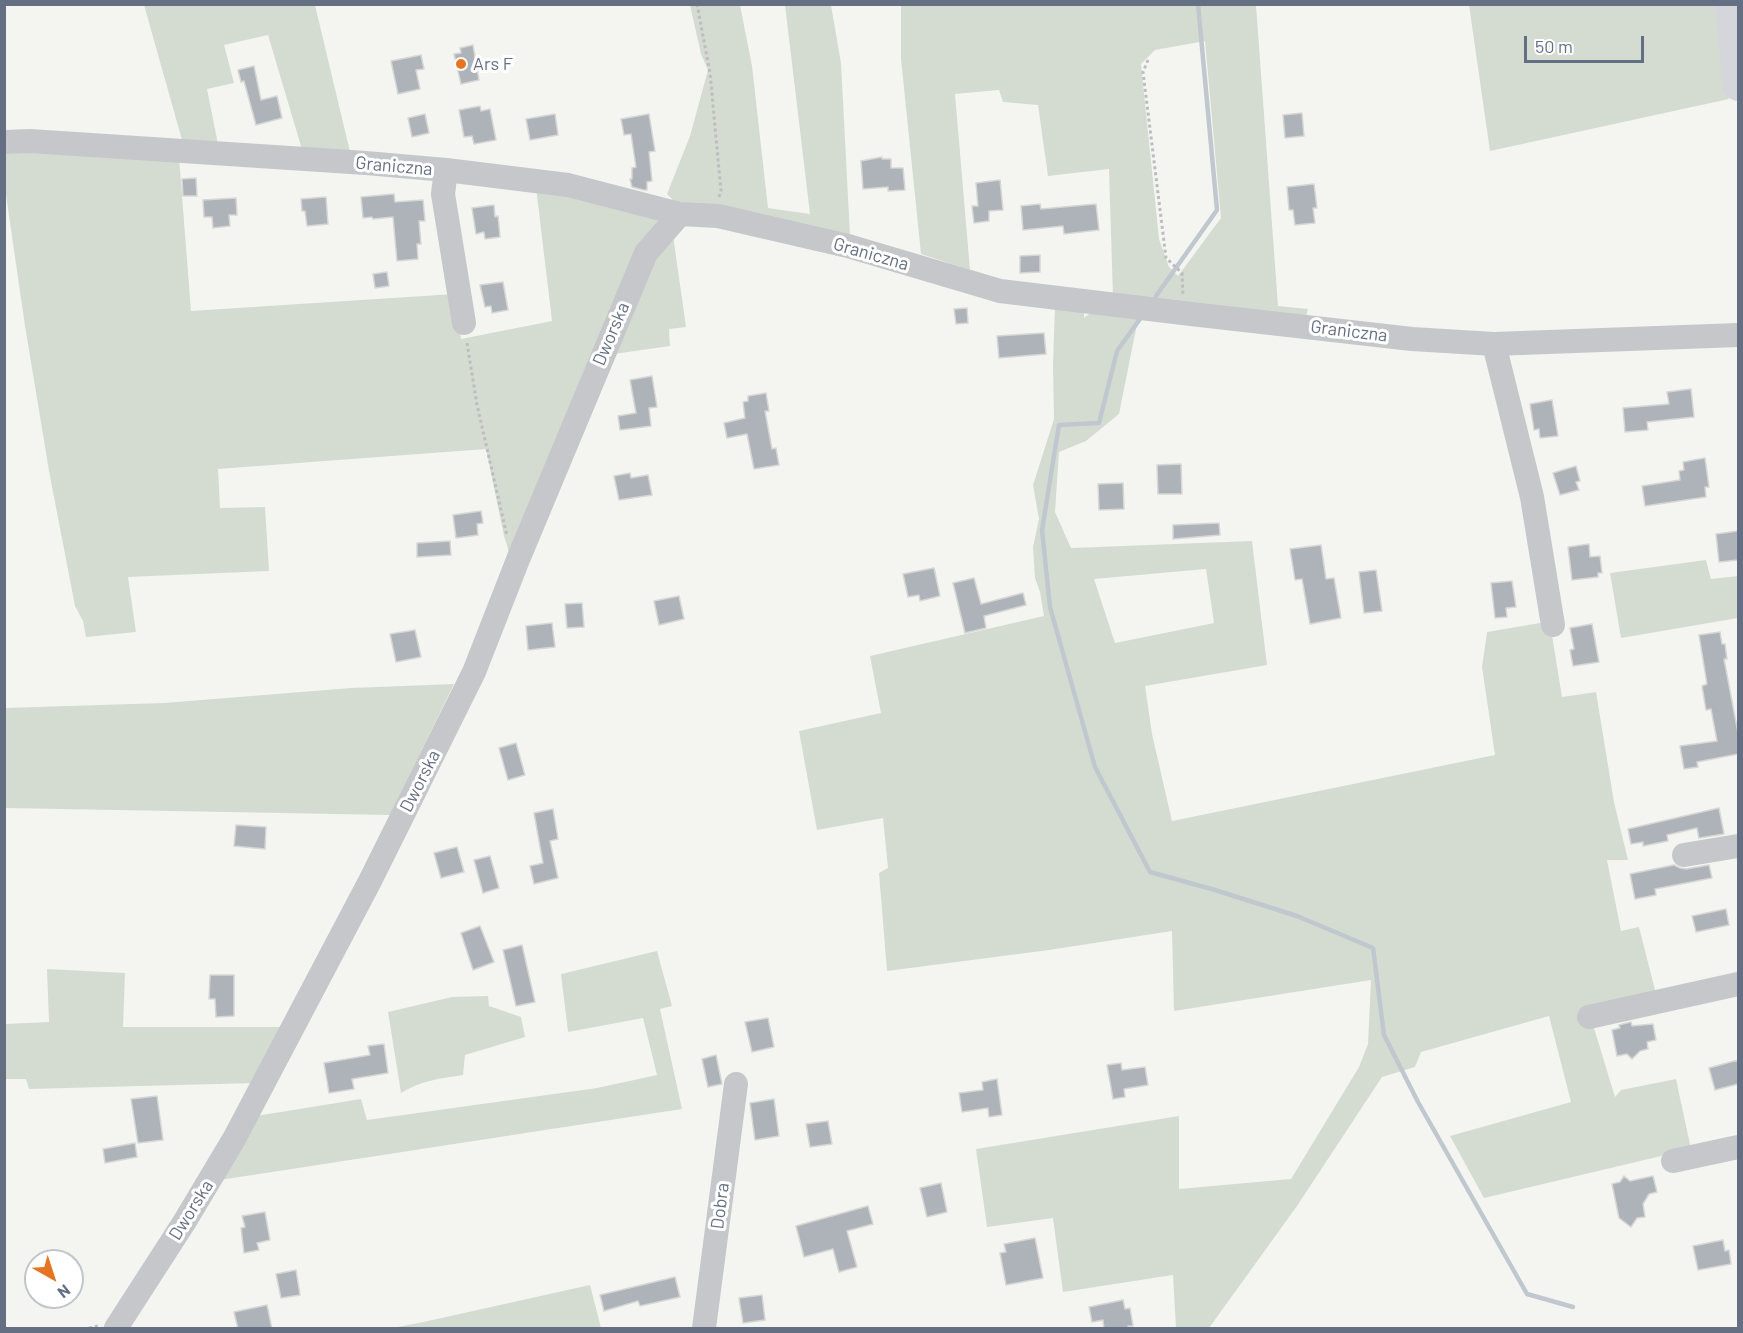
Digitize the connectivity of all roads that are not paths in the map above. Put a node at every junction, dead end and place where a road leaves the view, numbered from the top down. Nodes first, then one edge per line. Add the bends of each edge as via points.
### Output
1 (1730, 4) edge
2 (1738, 86) edge
3 (4, 142) edge
4 (446, 170) junction
5 (680, 214) junction
6 (464, 323) road end
7 (1738, 335) edge
8 (1494, 344) junction
9 (1553, 625) dead end
10 (1738, 846) edge
11 (1684, 855) dead end
12 (1738, 984) edge
13 (1589, 1017) dead end
14 (736, 1084) dead end
15 (1738, 1147) edge
16 (1673, 1161) dead end
17 (116, 1329) edge
18 (704, 1329) edge

1 - 2 main road
3 - 4 street, Graniczna
4 - 5 street, Graniczna via 568,185
4 - 6 street via 443,195
5 - 8 street, Graniczna via 714,216 848,246 1000,291 1412,339
5 - 17 street, Dworska via 646,253 474,672 370,881 234,1139
7 - 8 street, Graniczna
8 - 9 street via 1532,497
10 - 11 street
12 - 13 street
14 - 18 street, Dobra
15 - 16 street

